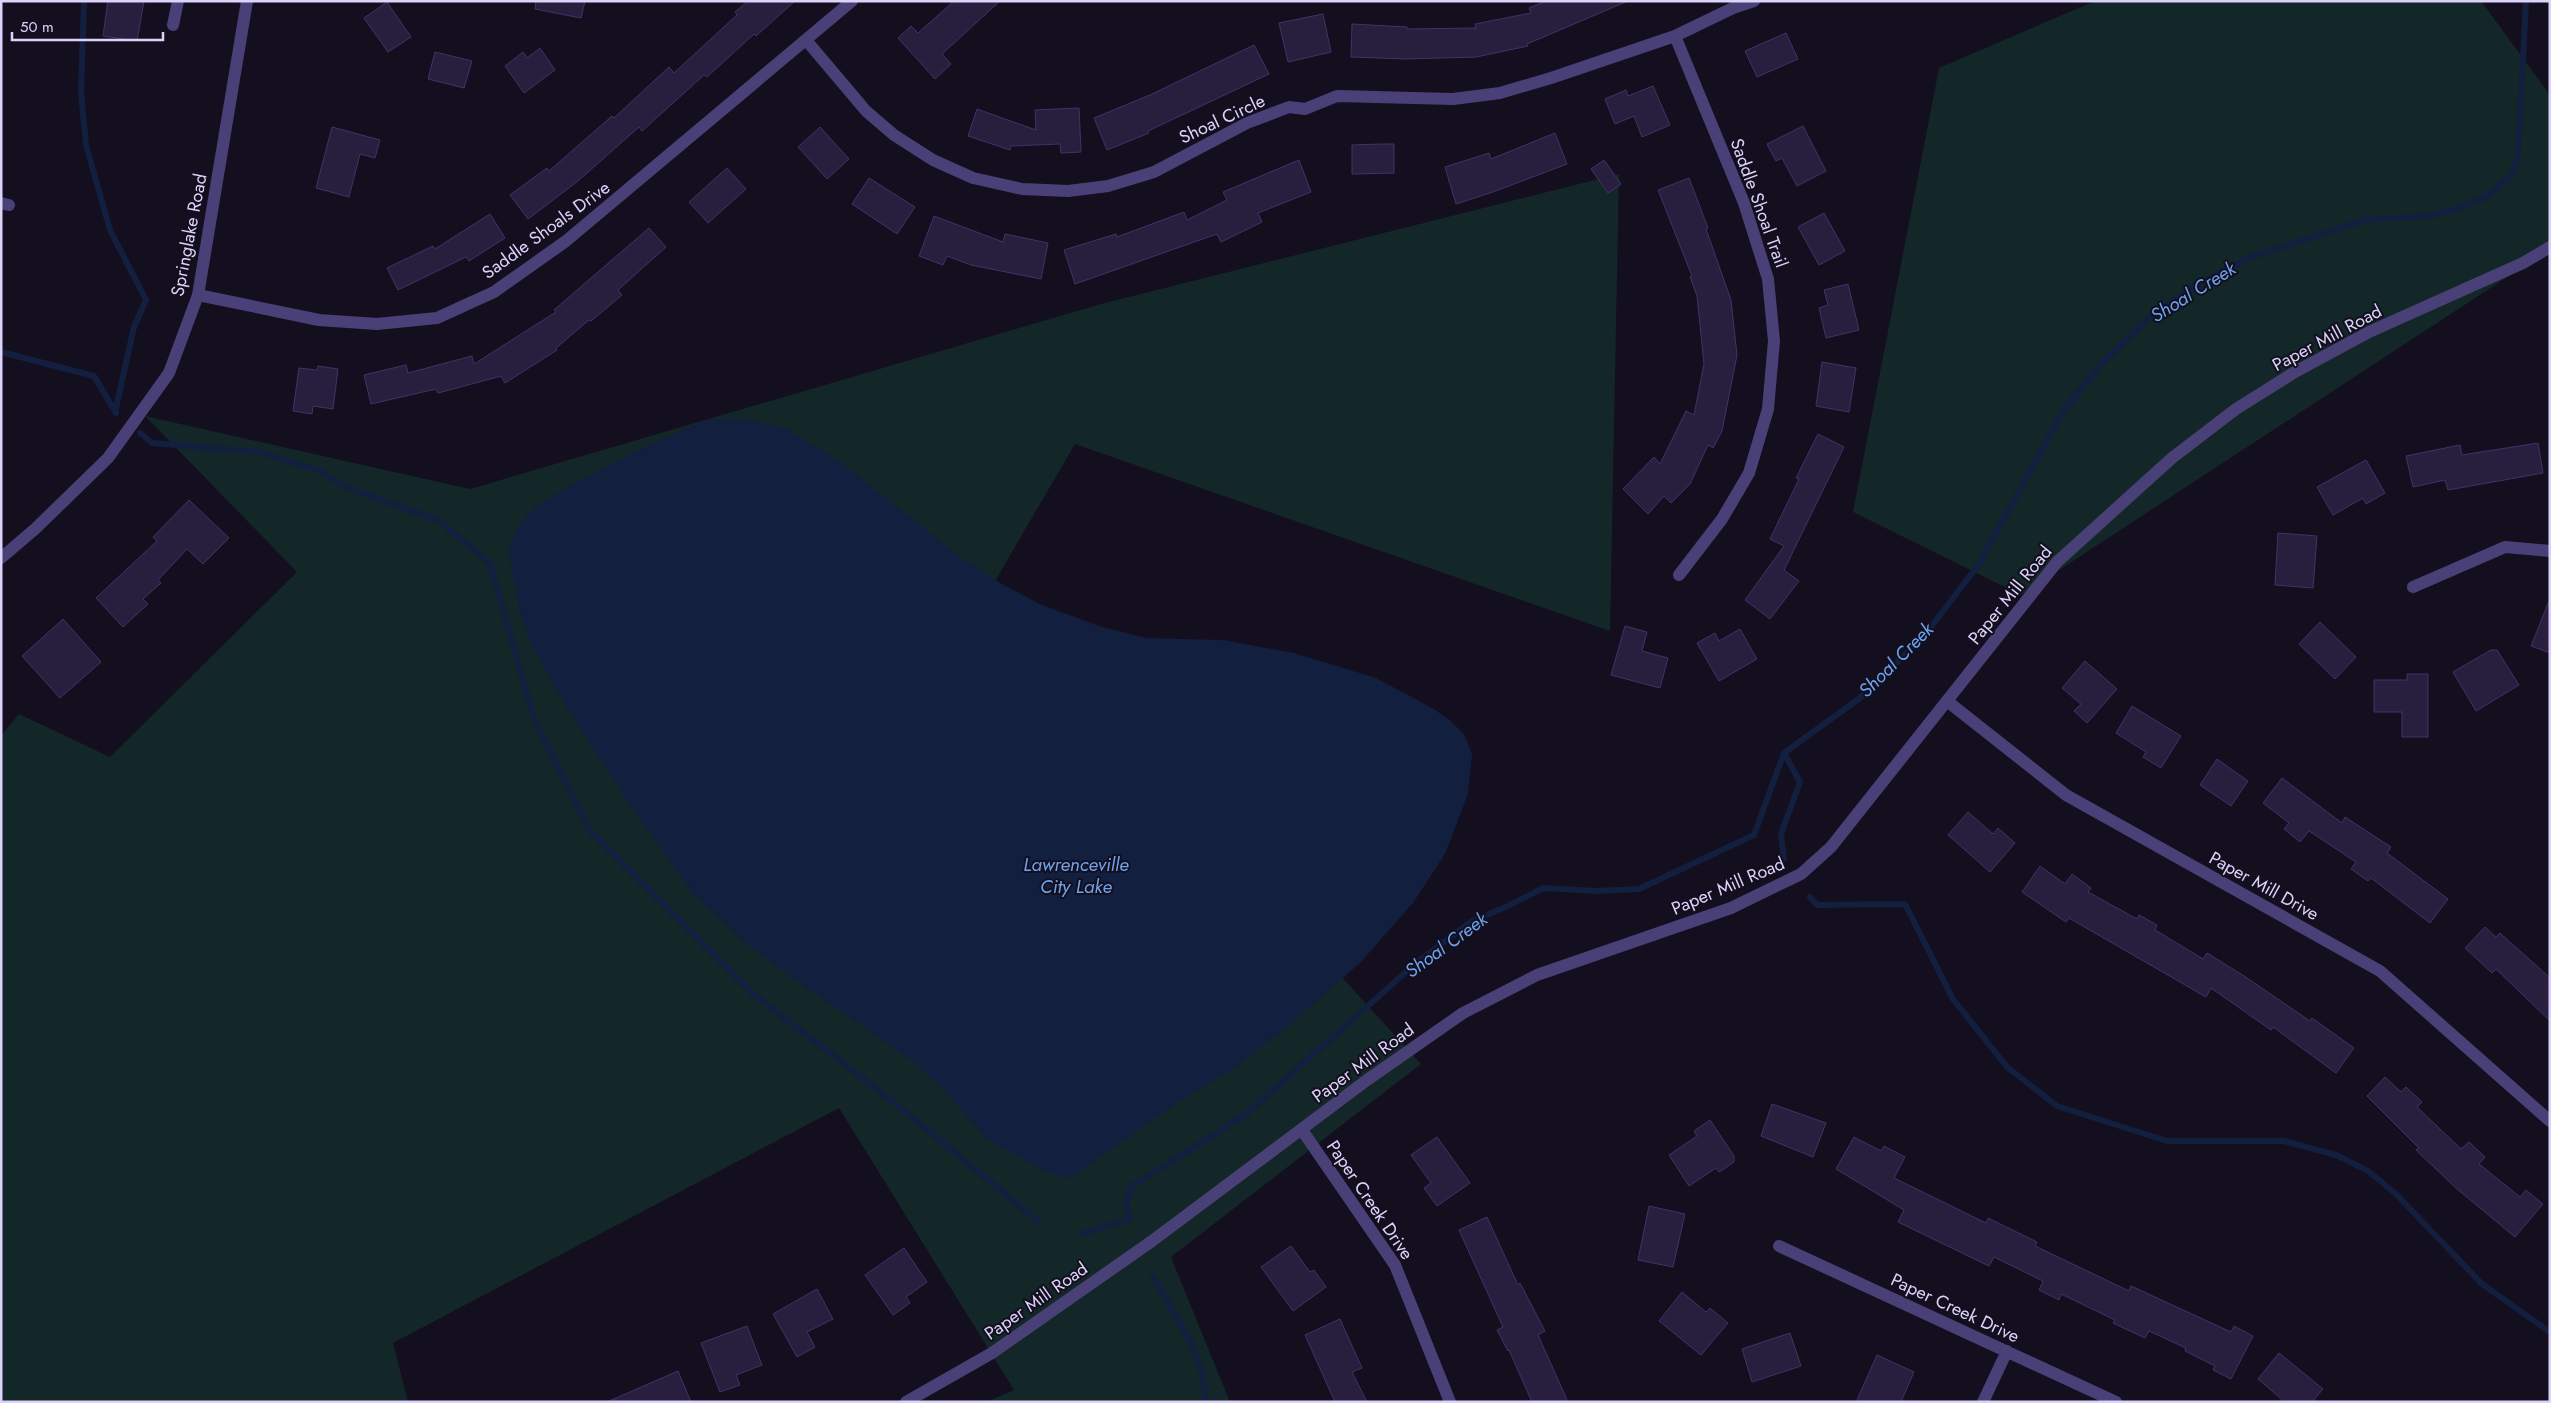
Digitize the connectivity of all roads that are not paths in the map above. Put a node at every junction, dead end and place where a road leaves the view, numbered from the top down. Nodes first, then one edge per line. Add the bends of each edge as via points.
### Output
1 (178, 1) edge
2 (247, 1) edge
3 (852, 1) edge
4 (1754, 1) edge
5 (173, 25) dead end
6 (1675, 36) junction
7 (806, 40) junction
8 (2550, 247) edge
9 (198, 295) junction
10 (2550, 551) edge
11 (1, 558) edge
12 (1679, 575) dead end
13 (2413, 587) dead end
14 (1947, 701) junction
15 (2550, 1121) edge
16 (1302, 1130) junction
17 (1779, 1246) dead end
18 (2007, 1351) junction
19 (906, 1402) edge
20 (1450, 1402) edge
21 (1983, 1402) edge
22 (2116, 1402) edge

1 - 5 street
2 - 9 street, Springlake Road
3 - 7 street, Saddle Shoals Drive
4 - 6 street, Shoal Circle
6 - 7 street, Shoal Circle via 1500,93 1453,99 1337,96 1305,109 1289,107 1247,123 1154,172 1108,186 1068,191 1022,189 973,178 932,160 894,136 866,111
6 - 12 street, Saddle Shoal Trail via 1752,229 1768,279 1774,341 1768,409 1749,473 1722,519
7 - 9 street, Saddle Shoals Drive via 566,241 494,292 437,318 377,324 318,320
8 - 14 street, Paper Mill Road via 2523,263 2369,332 2236,409 2172,458 2057,562
9 - 11 street, Springlake Road via 170,373 108,458
10 - 13 street via 2505,547
14 - 15 street, Paper Mill Drive via 2066,795 2380,971
14 - 16 street, Paper Mill Road via 1830,847 1801,874 1731,908 1538,975 1463,1013
16 - 19 street, Paper Mill Road via 1152,1241 992,1353
16 - 20 street, Paper Creek Drive via 1396,1265
17 - 18 street, Paper Creek Drive
18 - 21 street
18 - 22 street, Paper Creek Drive

